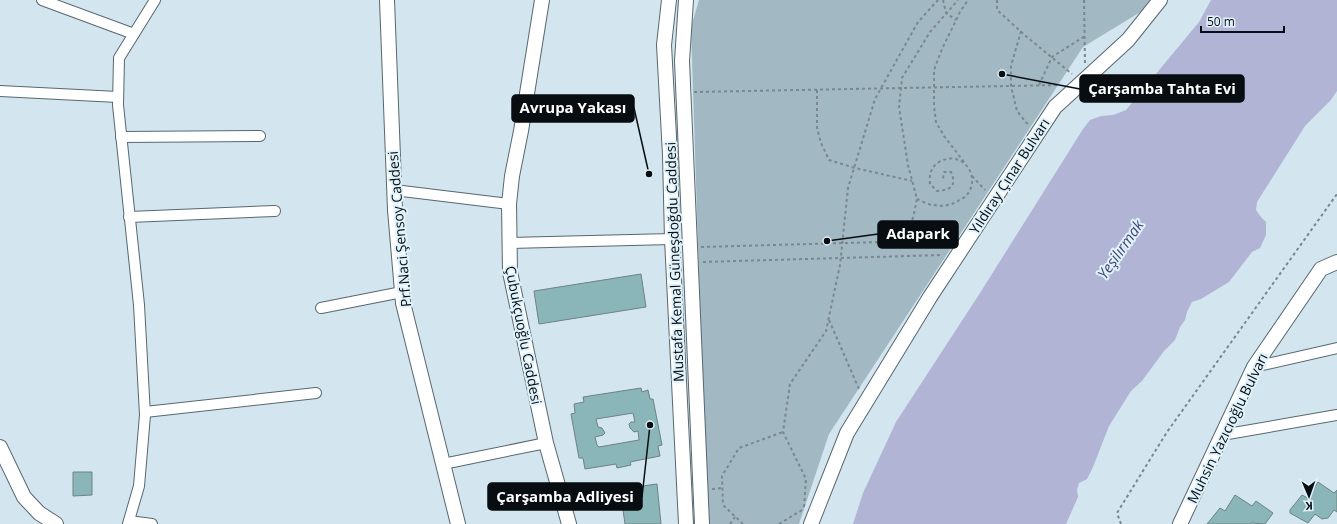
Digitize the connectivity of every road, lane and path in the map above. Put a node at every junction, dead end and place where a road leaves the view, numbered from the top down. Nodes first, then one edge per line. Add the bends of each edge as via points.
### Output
1 (42, 0) edge
2 (155, 0) edge
3 (387, 0) edge
4 (542, 0) edge
5 (669, 0) edge
6 (686, 0) edge
7 (938, 0) edge
8 (943, 0) edge
9 (958, 0) edge
10 (968, 0) edge
11 (997, 0) edge
12 (1084, 0) edge
13 (1160, 0) edge
14 (946, 13) junction
15 (956, 20) junction
16 (1021, 31) junction
17 (134, 34) junction
18 (1085, 36) junction
19 (1052, 57) junction
20 (1082, 82) junction
21 (1040, 85) junction
22 (1011, 86) junction
23 (934, 87) junction
24 (881, 88) junction
25 (901, 88) junction
26 (817, 90) junction
27 (0, 91) edge
28 (684, 92) junction
29 (118, 97) junction
30 (1037, 134) junction
31 (260, 136) dead end
32 (121, 137) junction
33 (965, 163) junction
34 (855, 168) junction
35 (972, 176) junction
36 (943, 179) dead end
37 (912, 181) junction
38 (394, 190) junction
39 (1337, 194) edge
40 (917, 199) junction
41 (994, 199) junction
42 (509, 204) junction
43 (275, 210) dead end
44 (129, 217) junction
45 (672, 239) junction
46 (968, 239) junction
47 (900, 241) junction
48 (509, 243) junction
49 (842, 243) junction
50 (690, 247) junction
51 (958, 255) junction
52 (841, 258) junction
53 (691, 262) junction
54 (1337, 262) edge
55 (402, 292) junction
56 (321, 308) dead end
57 (829, 319) junction
58 (1337, 348) edge
59 (1254, 367) junction
60 (316, 392) dead end
61 (866, 403) junction
62 (145, 412) junction
63 (1337, 415) edge
64 (783, 432) junction
65 (1222, 435) junction
66 (546, 443) junction
67 (0, 447) edge
68 (443, 464) junction
69 (735, 517) junction
70 (785, 520) junction
71 (128, 522) edge
72 (56, 524) edge
73 (152, 524) edge
74 (458, 524) edge
75 (569, 524) edge
76 (686, 524) edge
77 (702, 524) edge
78 (730, 524) edge
79 (743, 524) edge
80 (779, 524) edge
81 (786, 524) edge
82 (811, 524) edge
83 (1121, 524) edge
84 (1180, 524) edge

1 - 17 street
2 - 17 street
3 - 38 main road, Prf.Naci Şensoy Caddesi
4 - 42 main road, Çubukçuoğlu Caddesi
5 - 45 main road, Mustafa Kemal Güneşdoğdu Caddesi via 664,45
6 - 28 main road, Mustafa Kemal Güneşdoğdu Caddesi via 682,61
7 - 24 path via 918,22
8 - 14 path
9 - 14 path
10 - 15 path
11 - 16 path via 997,10
12 - 18 path
13 - 20 main road, Yıldıray Çınar Bulvarı via 1128,40
14 - 15 path
14 - 25 path via 930,32 902,78
15 - 23 path via 934,70
16 - 19 path
16 - 22 path via 1011,66
17 - 29 street via 119,58
18 - 19 path
18 - 20 path
19 - 20 path
19 - 21 path
20 - 21 path
20 - 30 main road, Yıldıray Çınar Bulvarı via 1055,107
21 - 22 path
22 - 23 path
22 - 30 path via 1017,111
23 - 25 path
23 - 33 path via 936,122
24 - 25 path
24 - 26 path
24 - 34 path via 875,99
25 - 37 path via 899,107
26 - 28 path
26 - 34 path via 817,128 829,160
27 - 29 street
28 - 50 main road, Mustafa Kemal Güneşdoğdu Caddesi
29 - 32 street
30 - 41 main road, Yıldıray Çınar Bulvarı
31 - 32 street
32 - 44 street
33 - 35 path
33 - 36 path via 957,158 942,160 933,166 929,175 930,184 937,191 947,190 952,186 954,179 951,172 944,172
34 - 37 path
34 - 49 path via 848,188
35 - 40 path via 972,184 966,196 951,205 934,206
35 - 41 path
37 - 40 path
38 - 42 street
38 - 55 main road, Prf.Naci Şensoy Caddesi
39 - 83 path via 1167,432 1117,513
40 - 47 path via 913,218
41 - 46 main road, Yıldıray Çınar Bulvarı
42 - 48 main road, Çubukçuoğlu Caddesi
43 - 44 street
44 - 62 street
45 - 48 street
45 - 76 main road, Mustafa Kemal Güneşdoğdu Caddesi
46 - 47 path
46 - 51 main road, Yıldıray Çınar Bulvarı
47 - 49 path
48 - 66 main road, Çubukçuoğlu Caddesi via 510,272
49 - 50 path
49 - 52 path
50 - 53 main road, Mustafa Kemal Güneşdoğdu Caddesi
51 - 52 path
51 - 61 main road, Yıldıray Çınar Bulvarı
52 - 53 path
52 - 57 path
53 - 77 main road, Mustafa Kemal Güneşdoğdu Caddesi
54 - 59 main road, Muhsin Yazıcıoğlu Bulvarı via 1321,269
55 - 56 street
55 - 68 main road, Prf.Naci Şensoy Caddesi
57 - 61 path
57 - 64 path via 826,331 790,384
58 - 59 street
59 - 65 main road, Muhsin Yazıcıoğlu Bulvarı
60 - 62 street
61 - 82 main road, Yıldıray Çınar Bulvarı via 847,433
62 - 71 street via 139,486
63 - 65 street
64 - 69 path via 739,448 722,476 723,506
64 - 70 path via 806,479 804,510
65 - 84 main road, Muhsin Yazıcıoğlu Bulvarı
66 - 68 street
66 - 75 main road, Çubukçuoğlu Caddesi
67 - 72 main road via 24,497 39,514
68 - 74 main road, Prf.Naci Şensoy Caddesi
69 - 78 path
69 - 79 path
70 - 80 path
70 - 81 path
71 - 73 street

